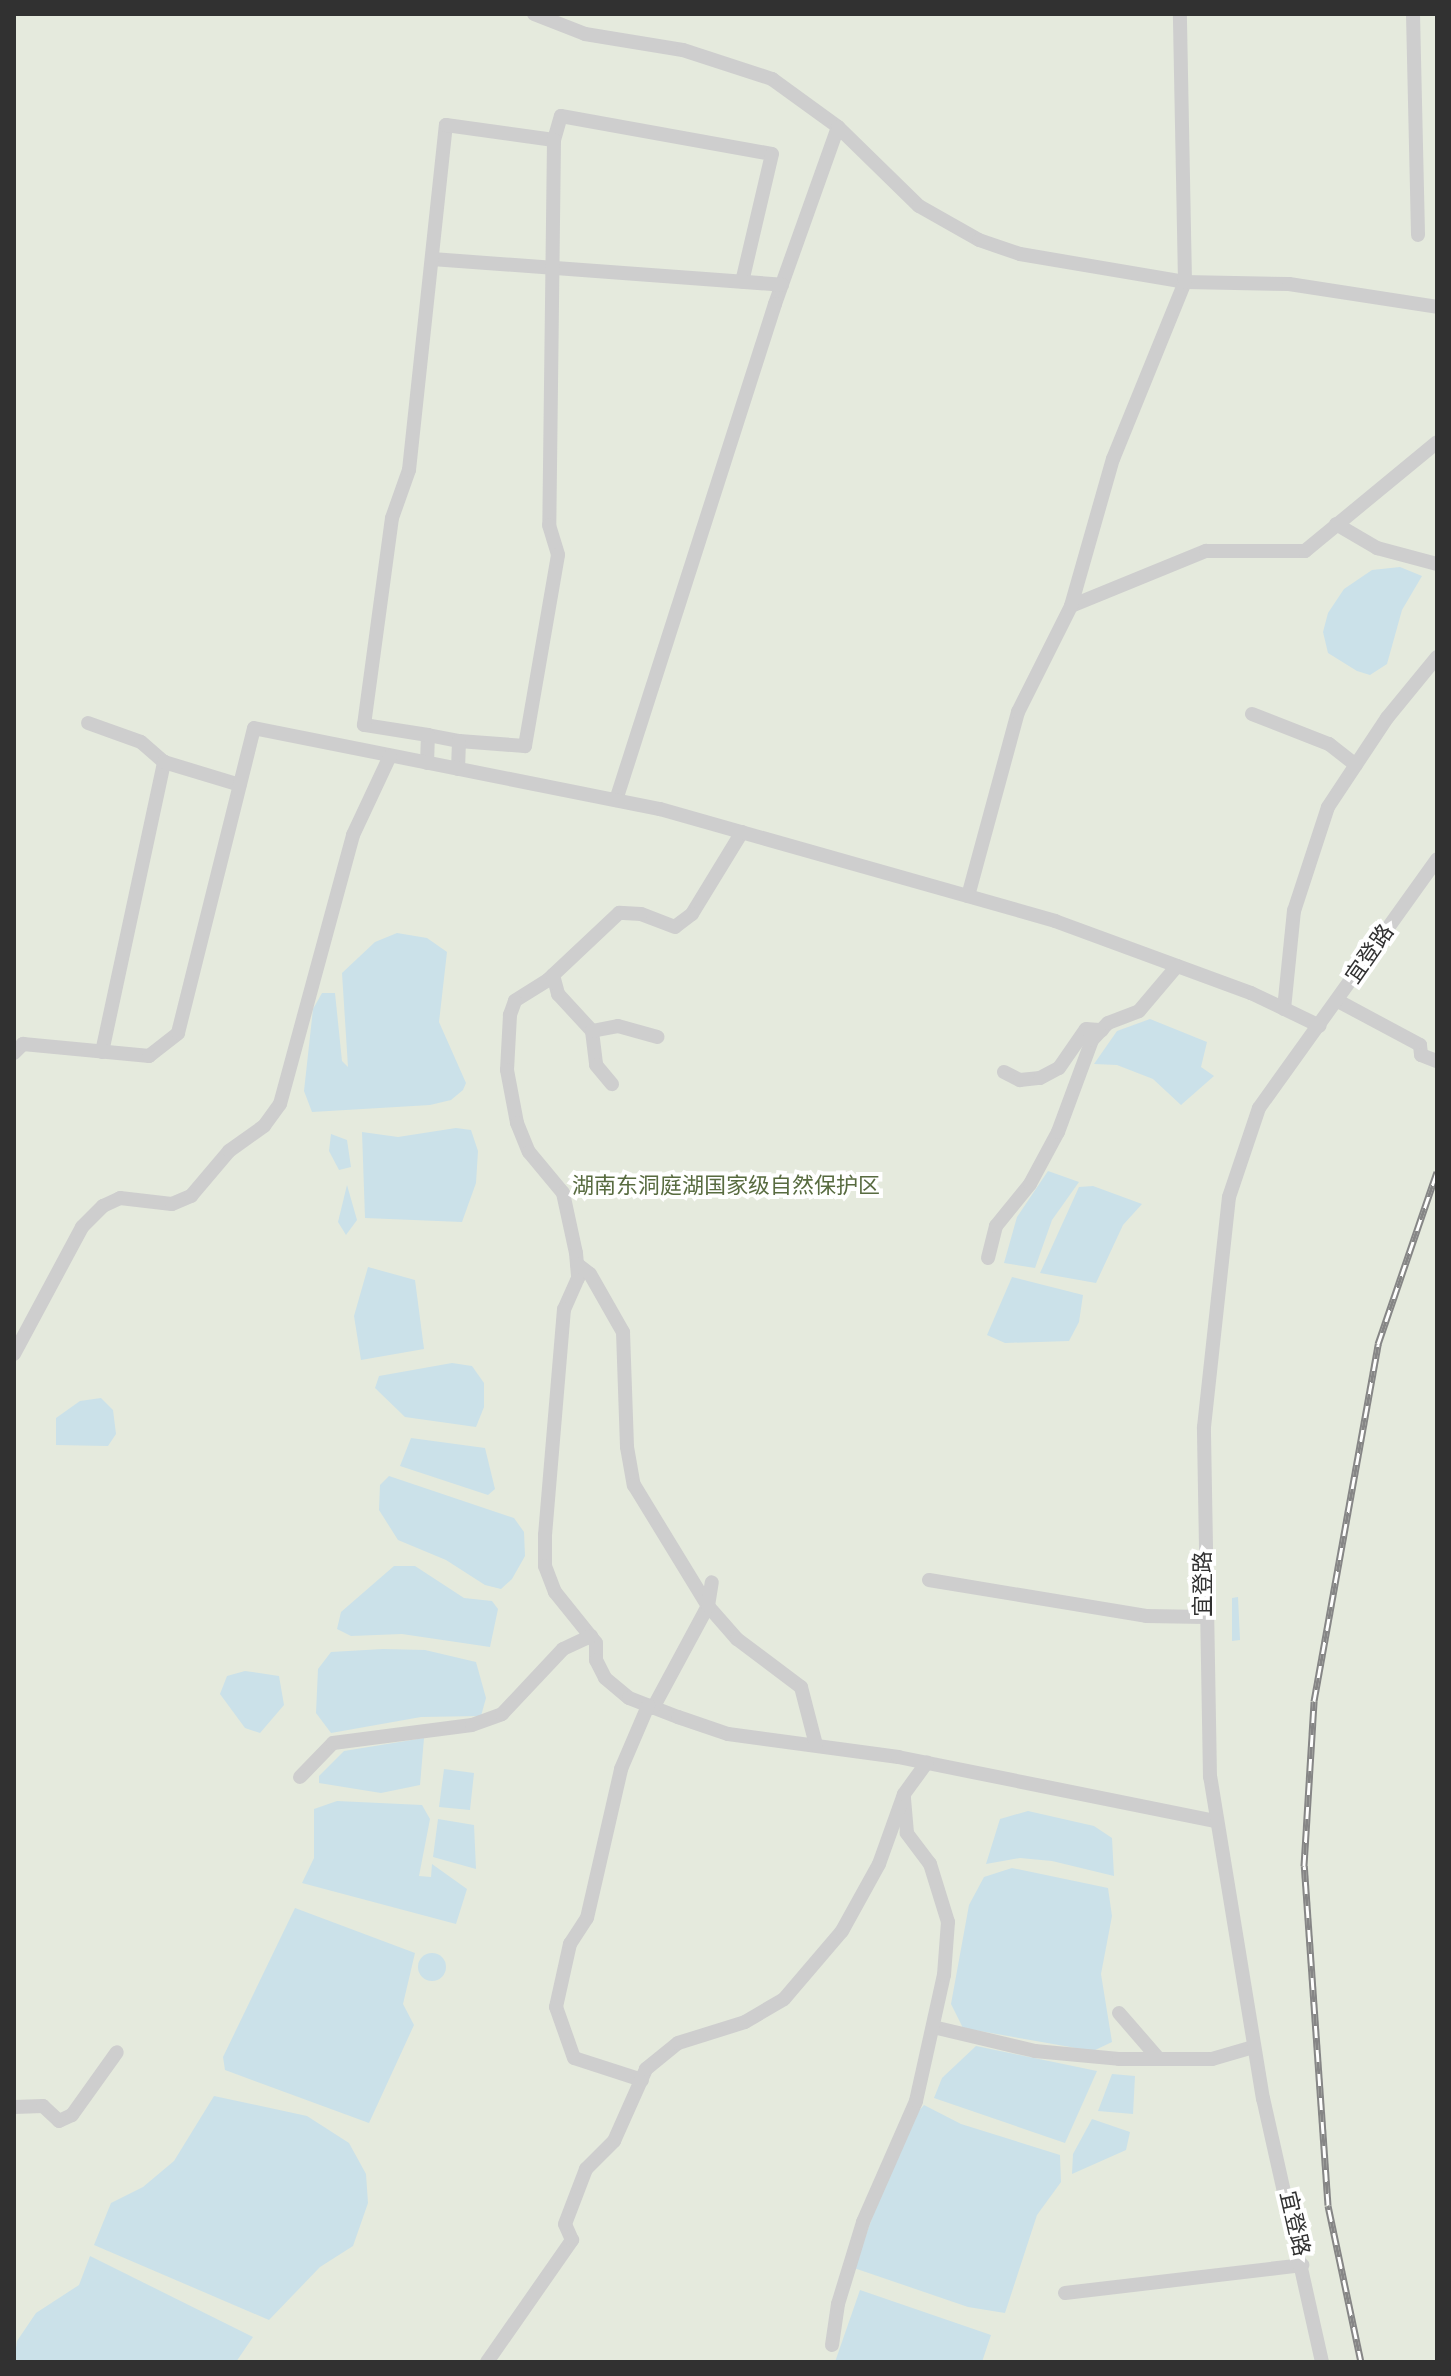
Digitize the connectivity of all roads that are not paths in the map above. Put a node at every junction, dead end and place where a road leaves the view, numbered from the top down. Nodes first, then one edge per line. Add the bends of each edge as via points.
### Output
1 (534, 14) edge
2 (1180, 14) edge
3 (1413, 14) edge
4 (838, 127) junction
5 (554, 140) junction
6 (1418, 235) dead end
7 (432, 259) junction
8 (555, 269) junction
9 (742, 282) junction
10 (1185, 282) junction
11 (782, 285) junction
12 (1437, 307) edge
13 (1437, 442) edge
14 (1336, 524) junction
15 (1437, 564) edge
16 (1071, 606) junction
17 (1437, 657) edge
18 (1252, 714) dead end
19 (88, 723) dead end
20 (428, 735) junction
21 (459, 741) junction
22 (390, 756) junction
23 (164, 762) junction
24 (427, 763) junction
25 (1356, 765) junction
26 (458, 769) junction
27 (240, 785) junction
28 (616, 800) junction
29 (742, 832) junction
30 (1437, 859) edge
31 (968, 896) junction
32 (1177, 966) junction
33 (553, 975) junction
34 (1338, 1001) junction
35 (1284, 1009) junction
36 (1320, 1026) junction
37 (1102, 1030) junction
38 (592, 1031) junction
39 (658, 1037) dead end
40 (102, 1052) junction
41 (14, 1053) edge
42 (1437, 1061) edge
43 (1004, 1072) dead end
44 (612, 1084) dead end
45 (988, 1258) dead end
46 (577, 1264) junction
47 (14, 1354) edge
48 (929, 1580) dead end
49 (712, 1582) dead end
50 (708, 1606) junction
51 (1205, 1617) junction
52 (591, 1636) junction
53 (650, 1707) junction
54 (816, 1745) junction
55 (927, 1762) junction
56 (300, 1777) dead end
57 (904, 1794) junction
58 (1216, 1821) junction
59 (1119, 2013) dead end
60 (933, 2027) junction
61 (1253, 2047) junction
62 (117, 2052) dead end
63 (1158, 2058) junction
64 (642, 2080) junction
65 (14, 2107) edge
66 (1302, 2265) junction
67 (1065, 2293) dead end
68 (832, 2345) dead end
69 (487, 2362) edge
70 (1322, 2362) edge

1 - 4 street via 585,34 683,50 772,79
2 - 10 street
3 - 6 street
4 - 10 street via 919,206 979,240 1020,254
4 - 11 street
5 - 7 street via 446,125
5 - 8 street
5 - 9 street via 561,116 772,154
7 - 8 street
7 - 20 street via 409,470 392,518 364,725
8 - 9 street
8 - 21 street via 549,525 558,555 525,746
9 - 11 street
10 - 12 street via 1289,284
10 - 16 street via 1113,459
11 - 28 street
13 - 14 street
14 - 15 street via 1377,548
14 - 16 street via 1305,551 1206,551 1172,560
16 - 31 street via 1018,712
17 - 25 street
18 - 25 street via 1329,744
19 - 23 street via 141,742
20 - 21 street
20 - 24 street
21 - 26 street
22 - 24 street
22 - 27 street via 254,728
22 - 47 street via 353,835 280,1104 191,1196 172,1204 120,1198 103,1206 82,1227
23 - 27 street
23 - 40 street
24 - 26 street
25 - 35 street via 1328,807 1294,911
26 - 28 street
27 - 40 street via 178,1033 149,1056
28 - 29 street
29 - 31 street
29 - 33 street via 692,914 675,927 641,914 619,913
30 - 34 street, 宜登路
31 - 32 street
32 - 35 street
32 - 37 street via 1139,1011
33 - 38 street via 558,994
33 - 46 street via 515,1001 507,1070 517,1123 529,1152 563,1193
34 - 36 street, 宜登路
34 - 42 street via 1420,1045 1421,1055
35 - 36 street
36 - 51 street, 宜登路 via 1259,1108 1229,1197 1204,1427
37 - 43 street via 1086,1029 1059,1068 1040,1078 1020,1080
37 - 45 street via 1092,1040 1058,1132 1037,1171 996,1226
38 - 39 street via 618,1026
38 - 44 street via 596,1065
40 - 41 street via 23,1044
46 - 50 street via 590,1274 623,1332 634,1485
46 - 52 street via 578,1278 564,1309 545,1566 555,1592
48 - 51 street via 1146,1616
49 - 50 street
50 - 53 street
50 - 54 street via 737,1639 801,1687
51 - 58 street, 宜登路
52 - 53 street via 605,1678
52 - 56 street via 563,1649 502,1714 472,1725 333,1743
53 - 54 street via 728,1734
53 - 64 street via 621,1769 587,1918 570,1944 556,2007 574,2058
54 - 55 street
55 - 57 street
55 - 58 street
57 - 60 street via 907,1833 930,1864 948,1922
57 - 64 street via 879,1864 842,1931 784,1999 745,2022 678,2043 655,2058
58 - 61 street, 宜登路
59 - 63 street
60 - 63 street via 1035,2051
60 - 68 street via 916,2101 863,2222 838,2304
61 - 63 street via 1212,2059
61 - 66 street, 宜登路
62 - 65 street via 72,2115 59,2121 43,2106
64 - 69 street via 614,2141 586,2169 565,2224 572,2240
66 - 67 street
66 - 70 street, 宜登路

